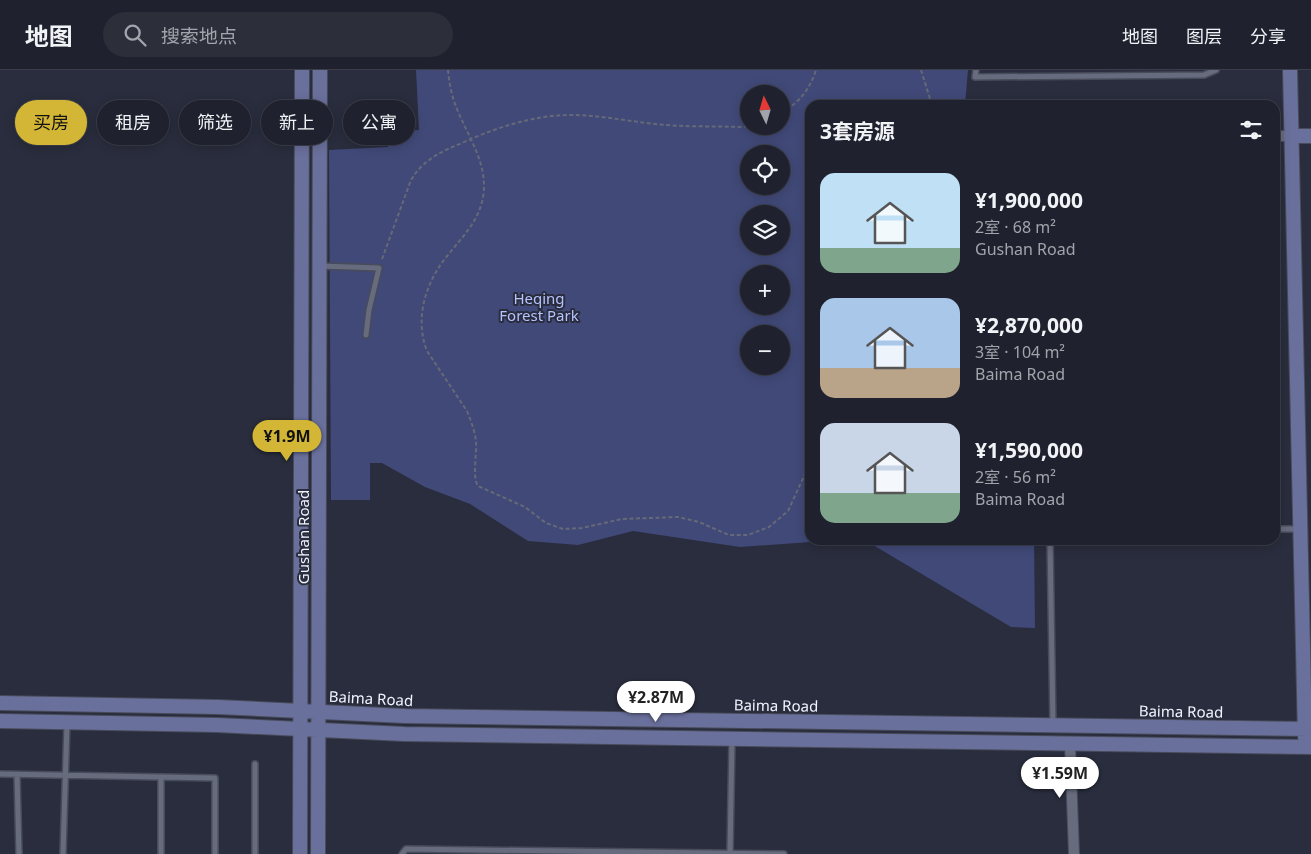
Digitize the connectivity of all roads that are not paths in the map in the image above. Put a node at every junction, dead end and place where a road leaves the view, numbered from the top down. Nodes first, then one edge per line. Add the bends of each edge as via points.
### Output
1 (302, 70) edge
2 (320, 70) edge
3 (976, 70) edge
4 (1046, 70) edge
5 (1216, 70) edge
6 (1290, 70) edge
7 (1104, 73) edge
8 (1164, 73) edge
9 (1046, 76) junction
10 (1280, 136) edge
11 (1291, 136) junction
12 (1311, 136) edge
13 (320, 266) junction
14 (366, 334) dead end
15 (1300, 528) junction
16 (1280, 529) edge
17 (1050, 545) edge
18 (0, 703) edge
19 (300, 711) junction
20 (319, 711) junction
21 (0, 721) edge
22 (67, 722) junction
23 (1053, 726) junction
24 (300, 729) junction
25 (1308, 729) edge
26 (318, 730) junction
27 (732, 739) junction
28 (1070, 744) junction
29 (1308, 747) edge
30 (255, 764) dead end
31 (0, 774) edge
32 (17, 775) junction
33 (66, 776) junction
34 (161, 778) junction
35 (456, 852) edge
36 (497, 852) edge
37 (543, 853) edge
38 (590, 853) edge
39 (636, 853) edge
40 (681, 853) edge
41 (19, 854) edge
42 (63, 854) edge
43 (162, 854) edge
44 (215, 854) edge
45 (255, 854) edge
46 (300, 854) edge
47 (318, 854) edge
48 (402, 854) edge
49 (730, 854) edge
50 (777, 854) edge
51 (784, 854) edge
52 (1074, 854) edge

1 - 19 street, Gushan Road
2 - 13 street, Gushan Road
3 - 9 lane via 975,77
4 - 9 lane
5 - 8 lane via 1204,75
6 - 11 street
7 - 8 lane
7 - 9 lane
10 - 11 street
11 - 12 street
11 - 15 street
13 - 14 lane via 379,268
13 - 20 street, Gushan Road
15 - 16 lane
15 - 25 street
17 - 23 lane
18 - 19 street, Baima Road via 218,706
19 - 20 street, Baima Road
19 - 24 street, Gushan Road
20 - 23 street, Baima Road via 405,716
20 - 26 street, Gushan Road
21 - 22 street
22 - 24 street via 217,724
22 - 33 lane
23 - 25 street, Baima Road
24 - 26 street
24 - 46 street, Gushan Road
25 - 29 street
26 - 27 street
26 - 47 street, Gushan Road
27 - 28 street
27 - 49 lane
28 - 29 street
28 - 52 street
30 - 45 lane
31 - 32 lane
32 - 33 lane
32 - 41 lane
33 - 34 lane
33 - 42 lane
34 - 43 lane
34 - 44 lane via 215,778
35 - 36 lane
35 - 48 lane via 406,850
36 - 37 lane
37 - 38 lane
38 - 39 lane
39 - 40 lane
40 - 49 lane
49 - 50 lane
50 - 51 lane

